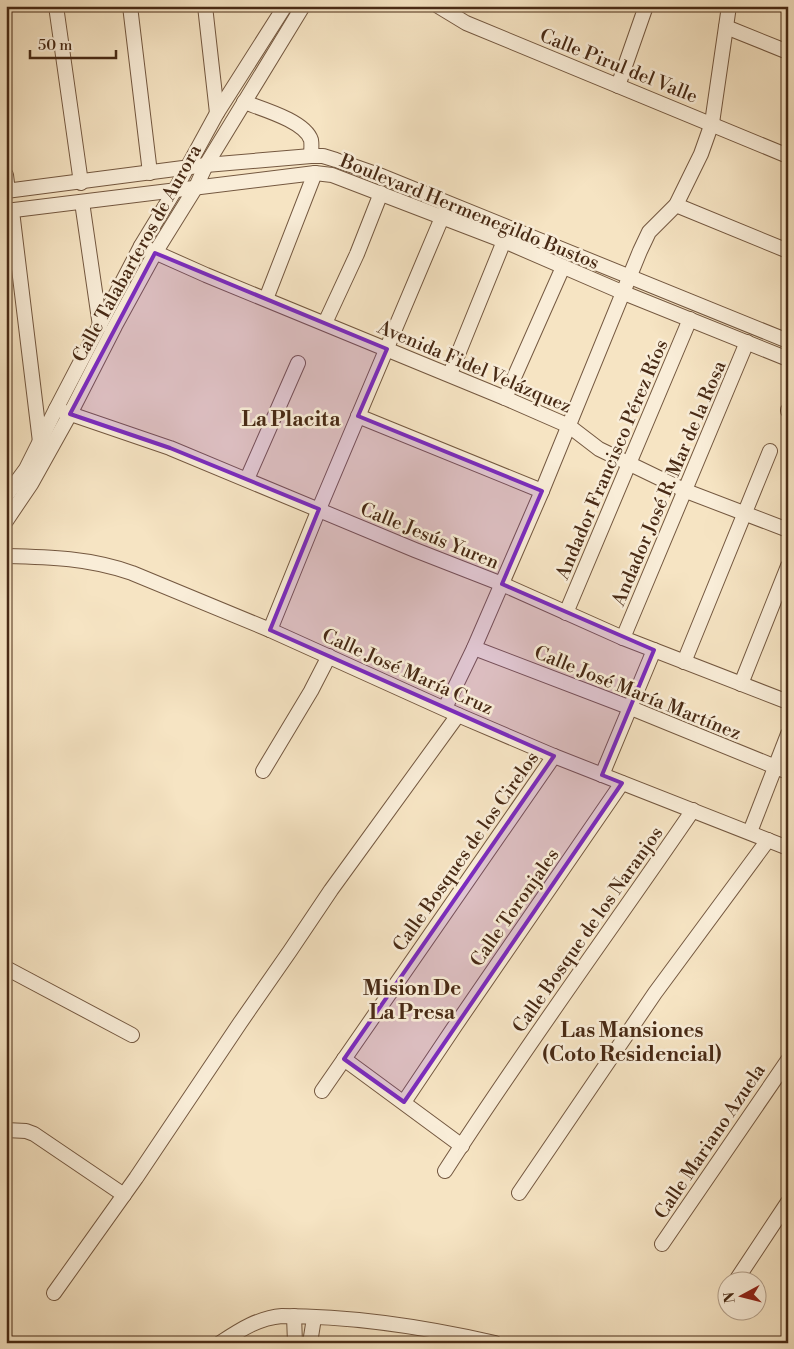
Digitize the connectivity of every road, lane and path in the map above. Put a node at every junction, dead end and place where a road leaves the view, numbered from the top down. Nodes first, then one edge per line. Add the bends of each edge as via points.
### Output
1 (56, 6) edge
2 (130, 6) edge
3 (205, 6) edge
4 (303, 6) edge
5 (438, 6) edge
6 (646, 6) edge
7 (729, 6) edge
8 (284, 7) edge
9 (726, 27) junction
10 (788, 52) edge
11 (618, 86) junction
12 (244, 102) junction
13 (216, 112) junction
14 (712, 123) junction
15 (311, 156) junction
16 (788, 156) edge
17 (206, 165) junction
18 (186, 168) junction
19 (150, 173) junction
20 (315, 173) junction
21 (6, 174) edge
22 (81, 183) junction
23 (196, 187) junction
24 (175, 190) junction
25 (7, 191) edge
26 (381, 193) junction
27 (82, 202) junction
28 (448, 203) junction
29 (676, 205) junction
30 (9, 211) edge
31 (443, 217) junction
32 (504, 242) junction
33 (141, 246) junction
34 (788, 251) edge
35 (155, 253) junction
36 (563, 267) junction
37 (630, 276) junction
38 (624, 293) junction
39 (266, 299) junction
40 (690, 319) junction
41 (325, 323) junction
42 (100, 326) junction
43 (774, 336) junction
44 (788, 341) edge
45 (747, 342) junction
46 (387, 348) junction
47 (768, 351) junction
48 (788, 359) edge
49 (298, 363) dead end
50 (450, 374) junction
51 (505, 398) junction
52 (56, 409) junction
53 (70, 414) junction
54 (358, 416) junction
55 (569, 426) junction
56 (40, 442) junction
57 (770, 452) dead end
58 (630, 463) junction
59 (247, 479) junction
60 (542, 491) junction
61 (686, 491) junction
62 (6, 496) edge
63 (319, 509) junction
64 (745, 515) junction
65 (6, 521) edge
66 (788, 530) edge
67 (6, 556) edge
68 (788, 566) edge
69 (502, 584) junction
70 (566, 613) junction
71 (270, 630) junction
72 (624, 638) junction
73 (474, 648) junction
74 (654, 650) junction
75 (329, 656) junction
76 (684, 662) junction
77 (741, 684) junction
78 (788, 702) edge
79 (445, 708) junction
80 (631, 708) junction
81 (458, 715) junction
82 (788, 734) edge
83 (554, 756) junction
84 (781, 770) edge
85 (263, 771) dead end
86 (602, 775) junction
87 (622, 783) junction
88 (693, 810) junction
89 (750, 832) junction
90 (768, 840) junction
91 (788, 848) edge
92 (6, 968) edge
93 (132, 1035) dead end
94 (344, 1059) junction
95 (788, 1060) edge
96 (322, 1091) dead end
97 (404, 1102) junction
98 (6, 1130) edge
99 (462, 1146) junction
100 (446, 1171) dead end
101 (519, 1192) dead end
102 (124, 1195) junction
103 (788, 1202) edge
104 (662, 1244) dead end
105 (742, 1272) edge
106 (54, 1293) dead end
107 (294, 1316) junction
108 (314, 1318) junction
109 (220, 1343) edge
110 (295, 1343) edge
111 (310, 1343) edge
112 (495, 1343) edge

1 - 22 street
2 - 19 street
3 - 13 street
4 - 12 street, Calle Talabarteros de Aurora
5 - 11 street, Calle Pirul del Valle via 466,23
6 - 11 street
7 - 9 street
8 - 13 street, Calle Talabarteros de Aurora
9 - 10 street
9 - 14 street
11 - 14 street, Calle Pirul del Valle
12 - 15 street via 306,131 311,141
12 - 17 street, Calle Talabarteros de Aurora
13 - 18 street, Calle Talabarteros de Aurora
14 - 16 street, Calle Pirul del Valle
14 - 29 street
15 - 17 street, Boulevard Hermenegildo Bustos
15 - 28 street, Boulevard Hermenegildo Bustos via 352,165
17 - 18 street, Boulevard Hermenegildo Bustos
17 - 23 street, Calle Talabarteros de Aurora
18 - 19 street, Boulevard Hermenegildo Bustos
18 - 24 street, Calle Talabarteros de Aurora
19 - 22 street, Boulevard Hermenegildo Bustos
20 - 23 street, Boulevard Hermenegildo Bustos
20 - 26 street, Boulevard Hermenegildo Bustos via 338,177
20 - 39 street
21 - 25 street
22 - 25 street, Boulevard Hermenegildo Bustos
23 - 24 street, Boulevard Hermenegildo Bustos
23 - 35 street, Calle Talabarteros de Aurora
24 - 27 street, Boulevard Hermenegildo Bustos
24 - 33 street, Calle Talabarteros de Aurora
26 - 31 street, Boulevard Hermenegildo Bustos
26 - 41 street
27 - 30 street, Boulevard Hermenegildo Bustos
27 - 42 street
28 - 31 street
28 - 37 street, Boulevard Hermenegildo Bustos
29 - 34 street
29 - 37 street via 649,232
30 - 56 street
31 - 32 street, Boulevard Hermenegildo Bustos
31 - 46 street
32 - 36 street, Boulevard Hermenegildo Bustos
32 - 50 street
33 - 35 street, Avenida Fidel Velázquez
33 - 42 street, Calle Talabarteros de Aurora
35 - 39 street, Avenida Fidel Velázquez
35 - 53 street, Calle Talabarteros de Aurora
36 - 38 street, Boulevard Hermenegildo Bustos
36 - 51 street
37 - 38 street
37 - 43 street, Boulevard Hermenegildo Bustos
38 - 40 street, Boulevard Hermenegildo Bustos
38 - 55 street
39 - 41 street, Avenida Fidel Velázquez
40 - 45 street, Boulevard Hermenegildo Bustos
40 - 58 street, Andador Francisco Pérez Ríos
41 - 46 street, Avenida Fidel Velázquez
42 - 52 street, Calle Talabarteros de Aurora
43 - 44 street, Boulevard Hermenegildo Bustos
43 - 47 street
45 - 47 street, Boulevard Hermenegildo Bustos
45 - 61 street, Andador José R. Mar de la Rosa
46 - 50 street, Avenida Fidel Velázquez
46 - 54 street
47 - 48 street, Boulevard Hermenegildo Bustos
49 - 59 street
50 - 51 street, Avenida Fidel Velázquez
51 - 55 street, Avenida Fidel Velázquez
52 - 53 street, Calle Jesús Yuren
52 - 56 street, Calle Talabarteros de Aurora
53 - 59 street, Calle Jesús Yuren via 170,448
53 - 65 street, Calle Talabarteros de Aurora
54 - 60 street
54 - 63 street
55 - 58 street, Avenida Fidel Velázquez via 599,449
55 - 60 street
56 - 62 street, Calle Talabarteros de Aurora via 26,469
57 - 64 street
58 - 61 street, Avenida Fidel Velázquez
58 - 70 street, Andador Francisco Pérez Ríos
59 - 63 street, Calle Jesús Yuren
60 - 69 street
61 - 64 street, Avenida Fidel Velázquez
61 - 72 street, Andador José R. Mar de la Rosa
63 - 69 street, Calle Jesús Yuren
63 - 71 street
64 - 66 street, Avenida Fidel Velázquez
64 - 76 street
67 - 71 street, Calle José María Cruz via 80,560 113,566
68 - 77 street
69 - 70 street, Calle Jesús Yuren
69 - 73 street
70 - 72 street, Calle Jesús Yuren
71 - 75 street, Calle José María Cruz
72 - 74 street, Calle Jesús Yuren
73 - 79 street
73 - 80 street, Calle José María Martínez
74 - 76 street, Calle Jesús Yuren
74 - 80 street
75 - 79 street, Calle José María Cruz
75 - 85 street
76 - 77 street, Calle Jesús Yuren
77 - 78 street, Calle Jesús Yuren
79 - 81 street, Calle José María Cruz
80 - 84 street, Calle José María Martínez
80 - 86 street
81 - 83 street, Calle José María Cruz
81 - 102 street via 331,890
82 - 84 street
83 - 86 street, Calle José María Cruz
83 - 94 street, Calle Bosques de los Cirelos
84 - 89 street
86 - 87 street, Calle José María Cruz
87 - 88 street, Calle José María Cruz
87 - 97 street, Calle Toronjales
88 - 89 street, Calle José María Cruz
88 - 99 street, Calle Bosque de los Naranjos
89 - 90 street, Calle José María Cruz
90 - 91 street, Calle José María Cruz
90 - 101 street via 654,993
92 - 93 street
94 - 96 street, Calle Bosques de los Cirelos
94 - 97 street
95 - 104 street, Calle Mariano Azuela
97 - 99 street
98 - 102 street via 34,1134
99 - 100 street, Calle Bosque de los Naranjos
102 - 106 street
103 - 105 street
107 - 108 street
107 - 109 street via 262,1320
107 - 110 street
108 - 111 street
108 - 112 street via 410,1326

